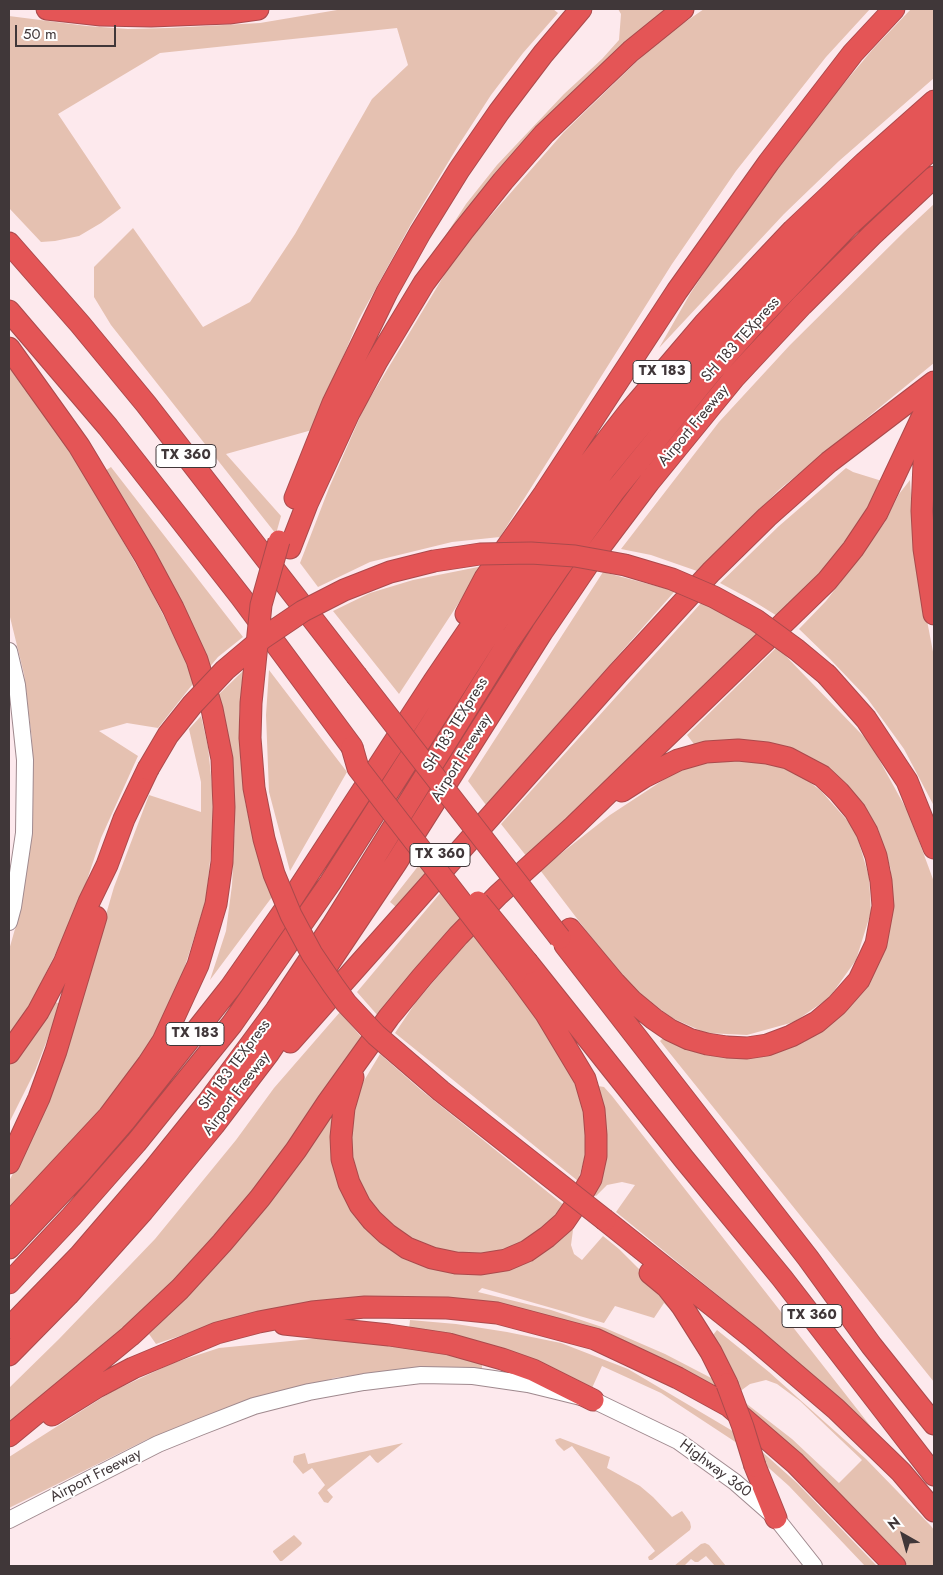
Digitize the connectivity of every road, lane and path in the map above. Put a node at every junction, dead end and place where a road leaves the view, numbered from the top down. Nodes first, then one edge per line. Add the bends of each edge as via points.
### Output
1 (47, 9) edge
2 (258, 9) edge
3 (581, 9) edge
4 (683, 9) edge
5 (894, 9) edge
6 (934, 101) edge
7 (934, 124) edge
8 (934, 147) edge
9 (934, 177) edge
10 (9, 243) edge
11 (9, 311) edge
12 (9, 348) edge
13 (934, 390) edge
14 (320, 456) junction
15 (934, 614) edge
16 (9, 651) edge
17 (434, 681) junction
18 (573, 827) junction
19 (934, 848) edge
20 (107, 865) junction
21 (9, 922) edge
22 (565, 934) junction
23 (522, 968) junction
24 (9, 1053) edge
25 (363, 1054) junction
26 (214, 1126) junction
27 (9, 1163) edge
28 (9, 1232) edge
29 (635, 1244) junction
30 (9, 1248) edge
31 (9, 1283) edge
32 (259, 1322) junction
33 (9, 1328) edge
34 (9, 1355) edge
35 (593, 1400) junction
36 (934, 1424) edge
37 (9, 1436) edge
38 (9, 1442) edge
39 (934, 1475) edge
40 (934, 1511) edge
41 (776, 1518) junction
42 (9, 1520) edge
43 (814, 1566) edge
44 (895, 1566) edge

1 - 2 highway via 151,16
3 - 14 highway via 499,112 420,233 333,403
4 - 14 highway via 631,51 544,134 503,181 424,284 349,413
5 - 17 highway via 853,53 769,162 677,291 485,578
6 - 17 highway, TX 183 via 794,230 677,354 546,519
7 - 31 highway, SH 183 TEXpress via 798,250 703,350 605,468 495,624 294,936 207,1057 105,1180
8 - 33 highway, SH 183 TEXpress via 848,226 757,320 613,492 509,641 332,926 265,1026 154,1169 80,1254
9 - 26 highway, Airport Freeway via 796,311 734,378 638,496 542,632 301,1007
10 - 22 highway, TX 360, bridge via 146,404 493,852
11 - 23 highway, TX 360, bridge via 108,427 241,597
12 - 28 highway via 79,446 173,608 197,660 212,709 222,759 224,807 222,862 216,904 198,965 163,1041 109,1116 14,1218
13 - 15 highway via 924,463 922,511
13 - 18 highway via 877,513 827,581
13 - 26 highway via 868,432 815,474 711,572
14 - 29 highway, bridge via 279,541 261,604 250,738 254,788 274,874 312,954 346,1003 376,1035
16 - 21 main road via 17,685 25,760 24,833
17 - 30 highway, TX 183 via 230,988 124,1122
18 - 22 highway via 644,777 678,760 706,752 738,750 788,758 822,776 855,811 876,856 883,906 876,944 859,980 848,994 817,1022 792,1036 747,1048 707,1044 670,1030 632,1001
18 - 25 highway via 458,936
19 - 20 highway, bridge via 906,781 866,719 827,675 756,620 672,579 625,565 575,556 480,554 390,572 303,611 263,638 225,670 168,735 124,819
20 - 24 highway via 48,995
20 - 27 highway via 101,899 56,1051 39,1098
22 - 36 highway, TX 360 via 871,1345
23 - 25 highway via 585,1079 594,1110 596,1135 591,1179 577,1203 564,1222 527,1251 506,1260 481,1264 432,1258 407,1248 372,1220 349,1183 340,1138 344,1108
23 - 39 highway, TX 360 via 782,1278
25 - 37 highway via 260,1198 180,1289 130,1336
26 - 34 highway, Airport Freeway via 125,1232
29 - 40 highway via 829,1403 901,1472
29 - 41 highway, bridge via 648,1272 668,1287 711,1352 727,1384 754,1466
32 - 35 highway via 449,1344 533,1370
32 - 38 highway via 217,1333 133,1368
32 - 44 highway via 365,1307 447,1308 497,1313 595,1339 729,1406 795,1463
35 - 41 main road, Highway 360 via 678,1440 735,1482
35 - 42 main road, Airport Freeway via 528,1384 473,1376 421,1375 309,1392 254,1406 192,1430
41 - 43 main road, Highway 360

